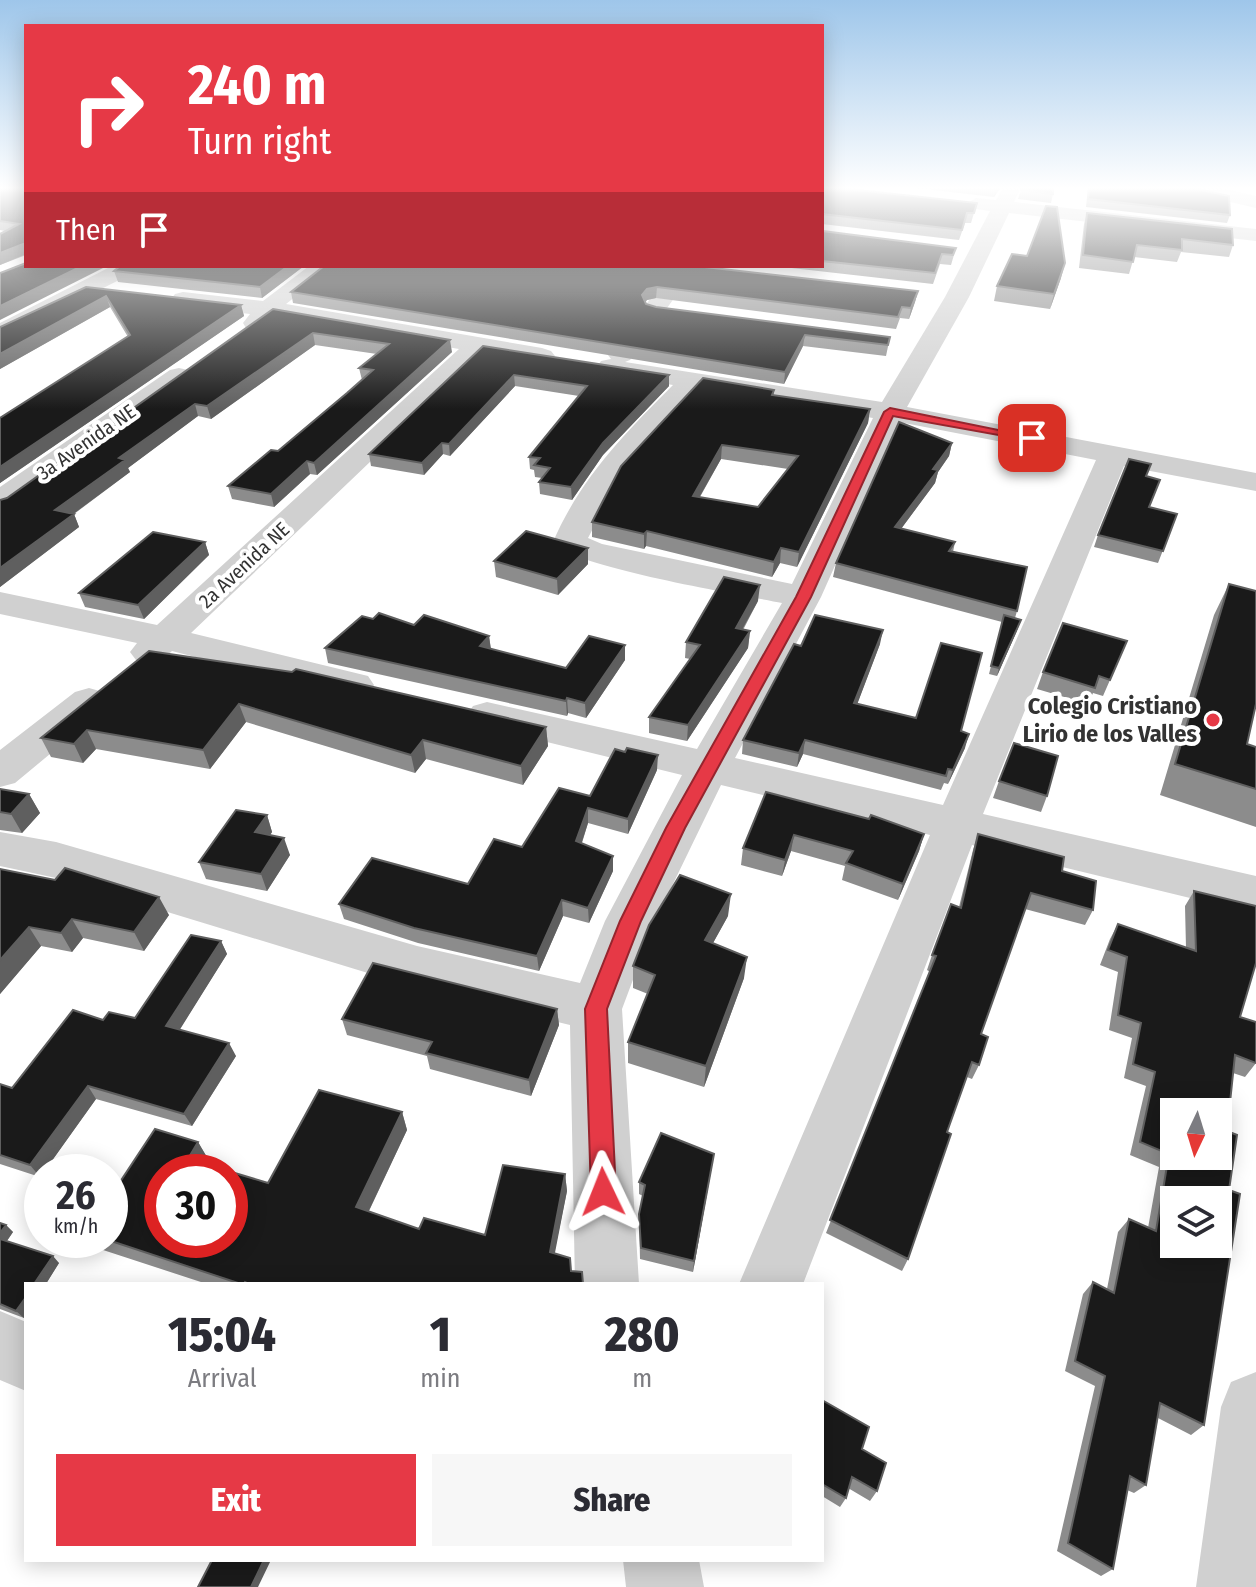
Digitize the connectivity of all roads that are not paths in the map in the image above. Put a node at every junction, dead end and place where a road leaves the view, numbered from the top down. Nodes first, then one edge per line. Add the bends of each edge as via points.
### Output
1 (965, 261) edge
2 (125, 268) edge
3 (320, 268) edge
4 (693, 268) edge
5 (85, 288) junction
6 (132, 293) edge
7 (163, 297) edge
8 (656, 308) junction
9 (271, 309) junction
10 (686, 312) edge
11 (0, 333) edge
12 (237, 336) edge
13 (477, 346) junction
14 (200, 362) edge
15 (613, 367) junction
16 (695, 379) junction
17 (890, 412) junction
18 (1114, 453) junction
19 (1256, 482) edge
20 (0, 502) edge
21 (803, 597) junction
22 (0, 603) edge
23 (167, 638) junction
24 (390, 694) edge
25 (451, 707) edge
26 (712, 765) junction
27 (0, 772) edge
28 (957, 824) junction
29 (0, 849) edge
30 (1256, 895) edge
31 (596, 1009) junction
32 (607, 1282) edge
33 (772, 1282) edge
34 (0, 1345) edge
35 (24, 1356) edge
36 (1256, 1407) edge
37 (661, 1562) edge
38 (665, 1587) edge
39 (1235, 1587) edge

1 - 17 street via 916,342
2 - 5 street
3 - 9 street
4 - 8 street
5 - 6 street
5 - 11 street
7 - 9 street
8 - 10 street
8 - 15 street
9 - 12 street
9 - 13 street
13 - 15 street
13 - 23 street, 2a Avenida NE
14 - 20 street, 3a Avenida NE
15 - 16 street
16 - 17 street
16 - 21 street via 607,470 570,542 592,552
17 - 18 street
17 - 21 street
18 - 19 street
18 - 28 street
21 - 26 street
22 - 23 street
23 - 24 street
23 - 27 street, 2a Avenida NE
25 - 26 street
26 - 28 street
26 - 31 street via 630,921
28 - 30 street
28 - 33 street
29 - 31 street via 71,864 417,967
31 - 32 street
34 - 35 street
36 - 39 street
37 - 38 street

